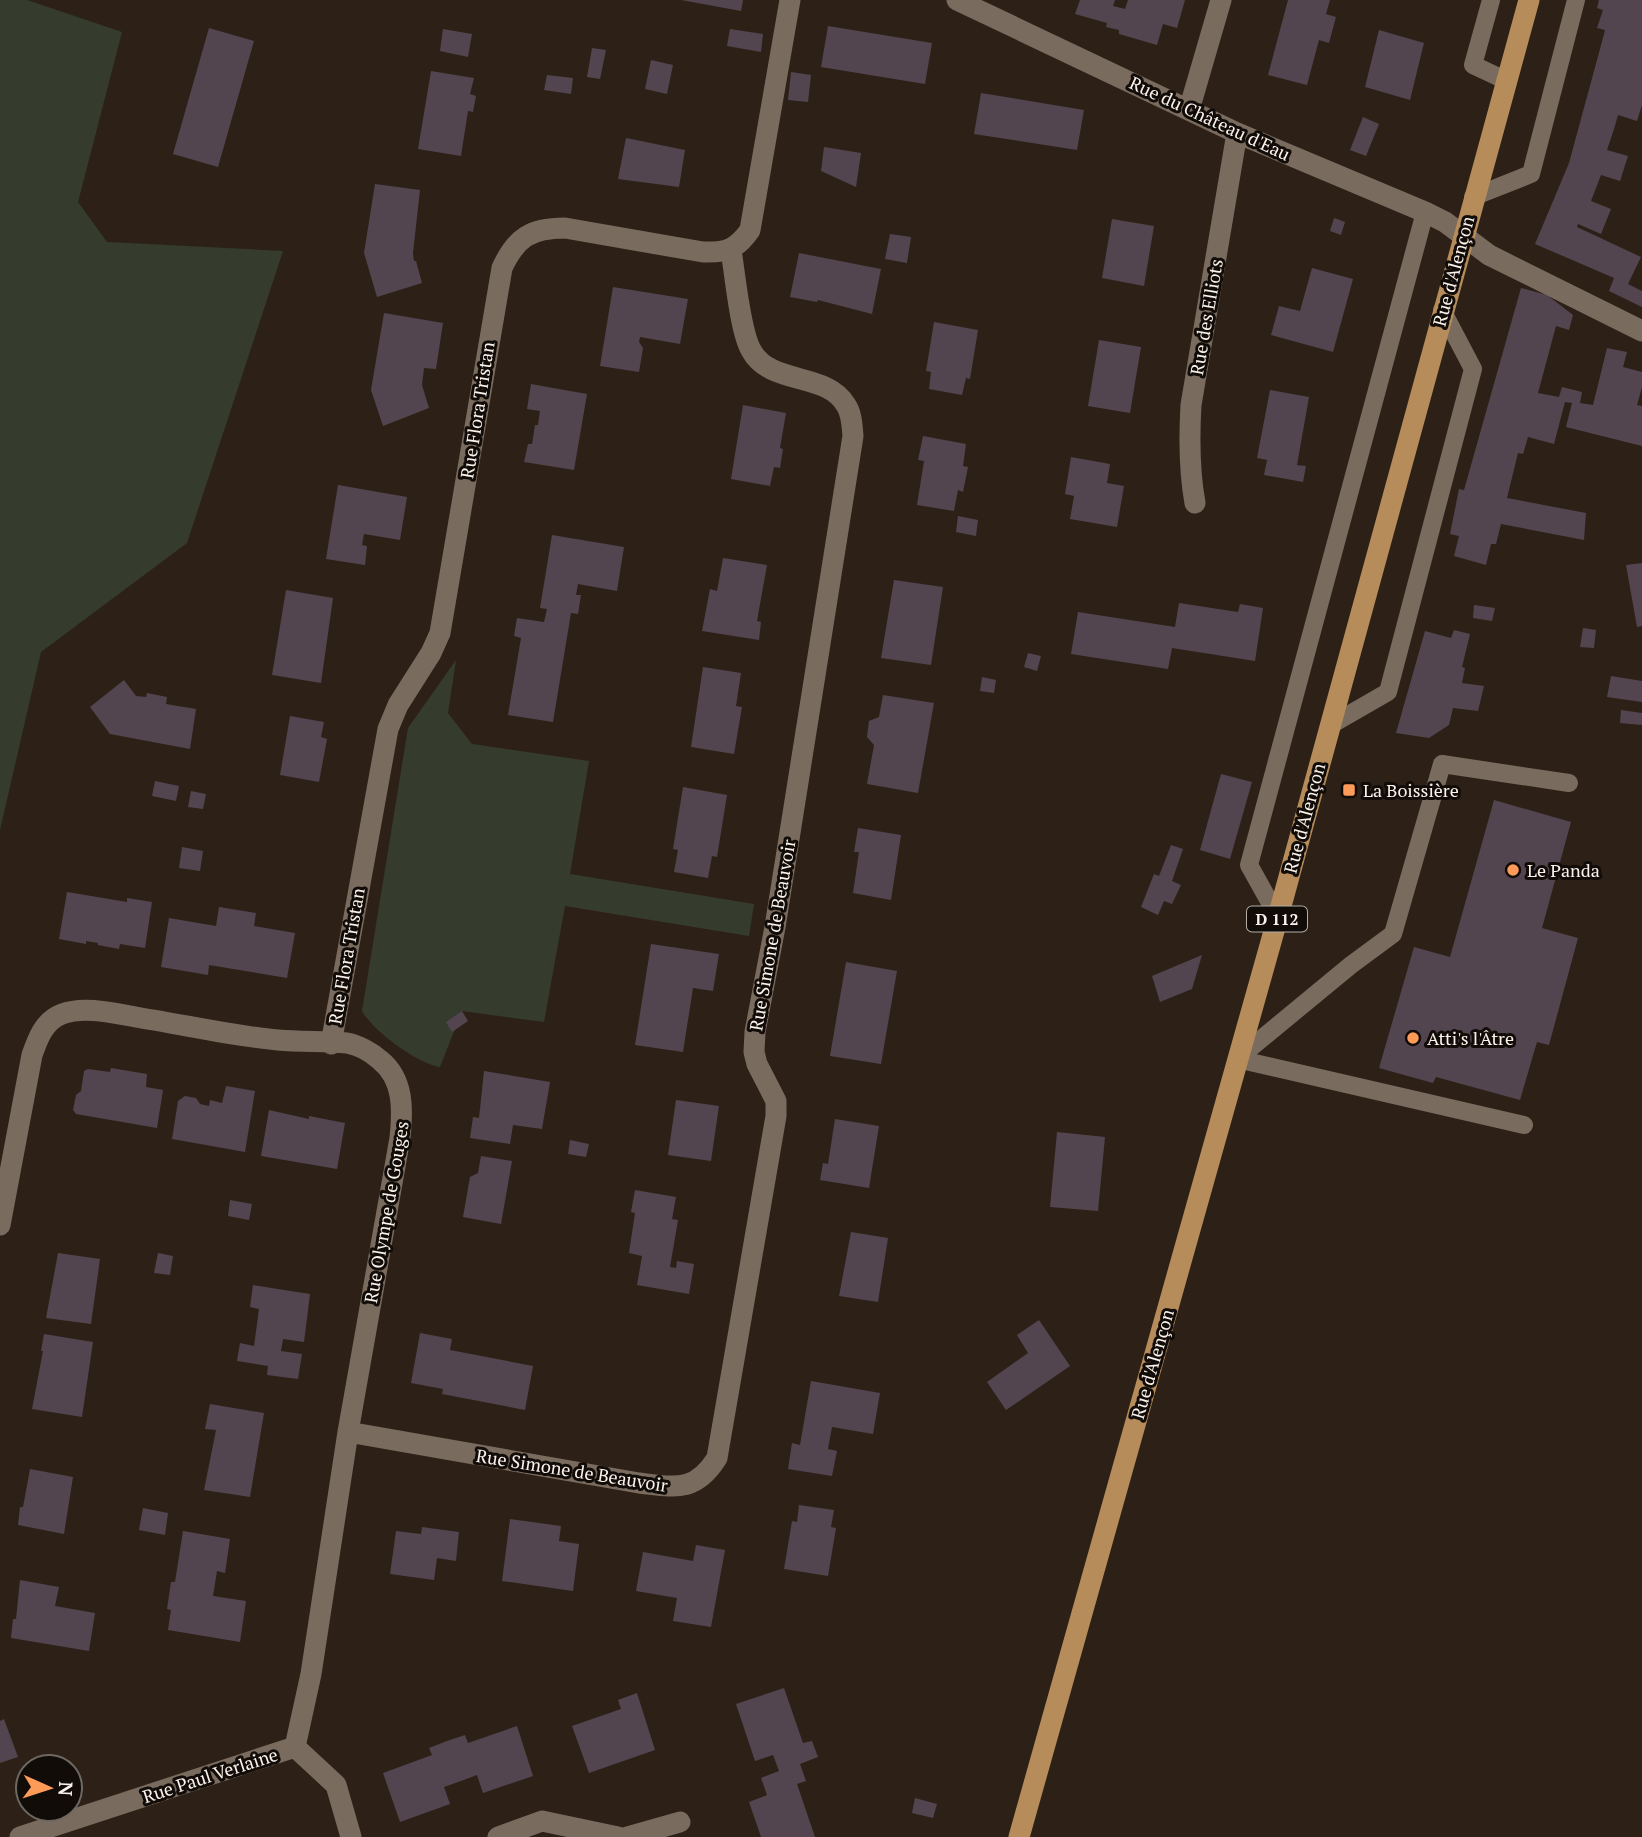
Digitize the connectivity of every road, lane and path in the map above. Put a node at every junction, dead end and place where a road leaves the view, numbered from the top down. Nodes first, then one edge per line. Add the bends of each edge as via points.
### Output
1 (790, 0) edge
2 (957, 0) edge
3 (1221, 0) edge
4 (1491, 0) edge
5 (1529, 0) edge
6 (1576, 0) edge
7 (1505, 80) junction
8 (1189, 110) junction
9 (1237, 133) junction
10 (1473, 197) junction
11 (1425, 212) junction
12 (1463, 235) junction
13 (731, 250) junction
14 (1442, 310) junction
15 (1642, 331) edge
16 (1195, 503) dead end
17 (1329, 726) junction
18 (1569, 783) dead end
19 (1278, 917) junction
20 (331, 1044) junction
21 (1237, 1059) junction
22 (1524, 1125) dead end
23 (0, 1225) edge
24 (348, 1433) junction
25 (295, 1747) junction
26 (680, 1822) dead end
27 (20, 1837) edge
28 (351, 1837) edge
29 (498, 1837) edge
30 (618, 1837) edge
31 (627, 1837) edge
32 (1019, 1837) edge

1 - 13 street via 750,230
2 - 8 street, Rue du Château d'Eau
3 - 8 street
4 - 7 lane via 1473,65
5 - 7 main road, Rue d'Alençon / D 112
6 - 10 lane via 1531,174
7 - 10 main road, Rue d'Alençon / D 112
8 - 9 street, Rue du Château d'Eau
9 - 11 street, Rue du Château d'Eau
9 - 16 street, Rue des Elliots via 1191,405 1188,444
10 - 12 main road, Rue d'Alençon / D 112
11 - 12 street, Rue du Château d'Eau
11 - 19 lane via 1249,865
12 - 14 main road, Rue d'Alençon / D 112
12 - 15 street, Rue du Château d'Eau via 1489,255
13 - 20 street, Rue Flora Tristan via 703,252 548,228 521,239 509,253 496,291 447,606 432,653 387,729
13 - 24 street, Rue Simone de Beauvoir via 751,351 784,374 834,391 846,404 853,436 755,1032 757,1065 776,1101 776,1116 717,1458 696,1482 670,1486
14 - 17 main road, Rue d'Alençon / D 112
14 - 17 lane via 1473,369 1388,692
17 - 19 main road, Rue d'Alençon / D 112
18 - 21 lane via 1442,764 1393,934
19 - 21 main road, Rue d'Alençon / D 112
20 - 23 street, Rue Olympe de Gouges via 276,1040 111,1013 77,1011 56,1017 38,1036 32,1055
20 - 24 street, Rue Olympe de Gouges via 348,1043 382,1061 400,1090 403,1112
21 - 22 lane
21 - 32 main road, Rue d'Alençon / D 112
24 - 25 street, Rue Olympe de Gouges via 311,1674
25 - 27 street, Rue Paul Verlaine
25 - 28 street, Rue Paul Verlaine via 336,1785
26 - 31 street
29 - 30 street via 542,1821

